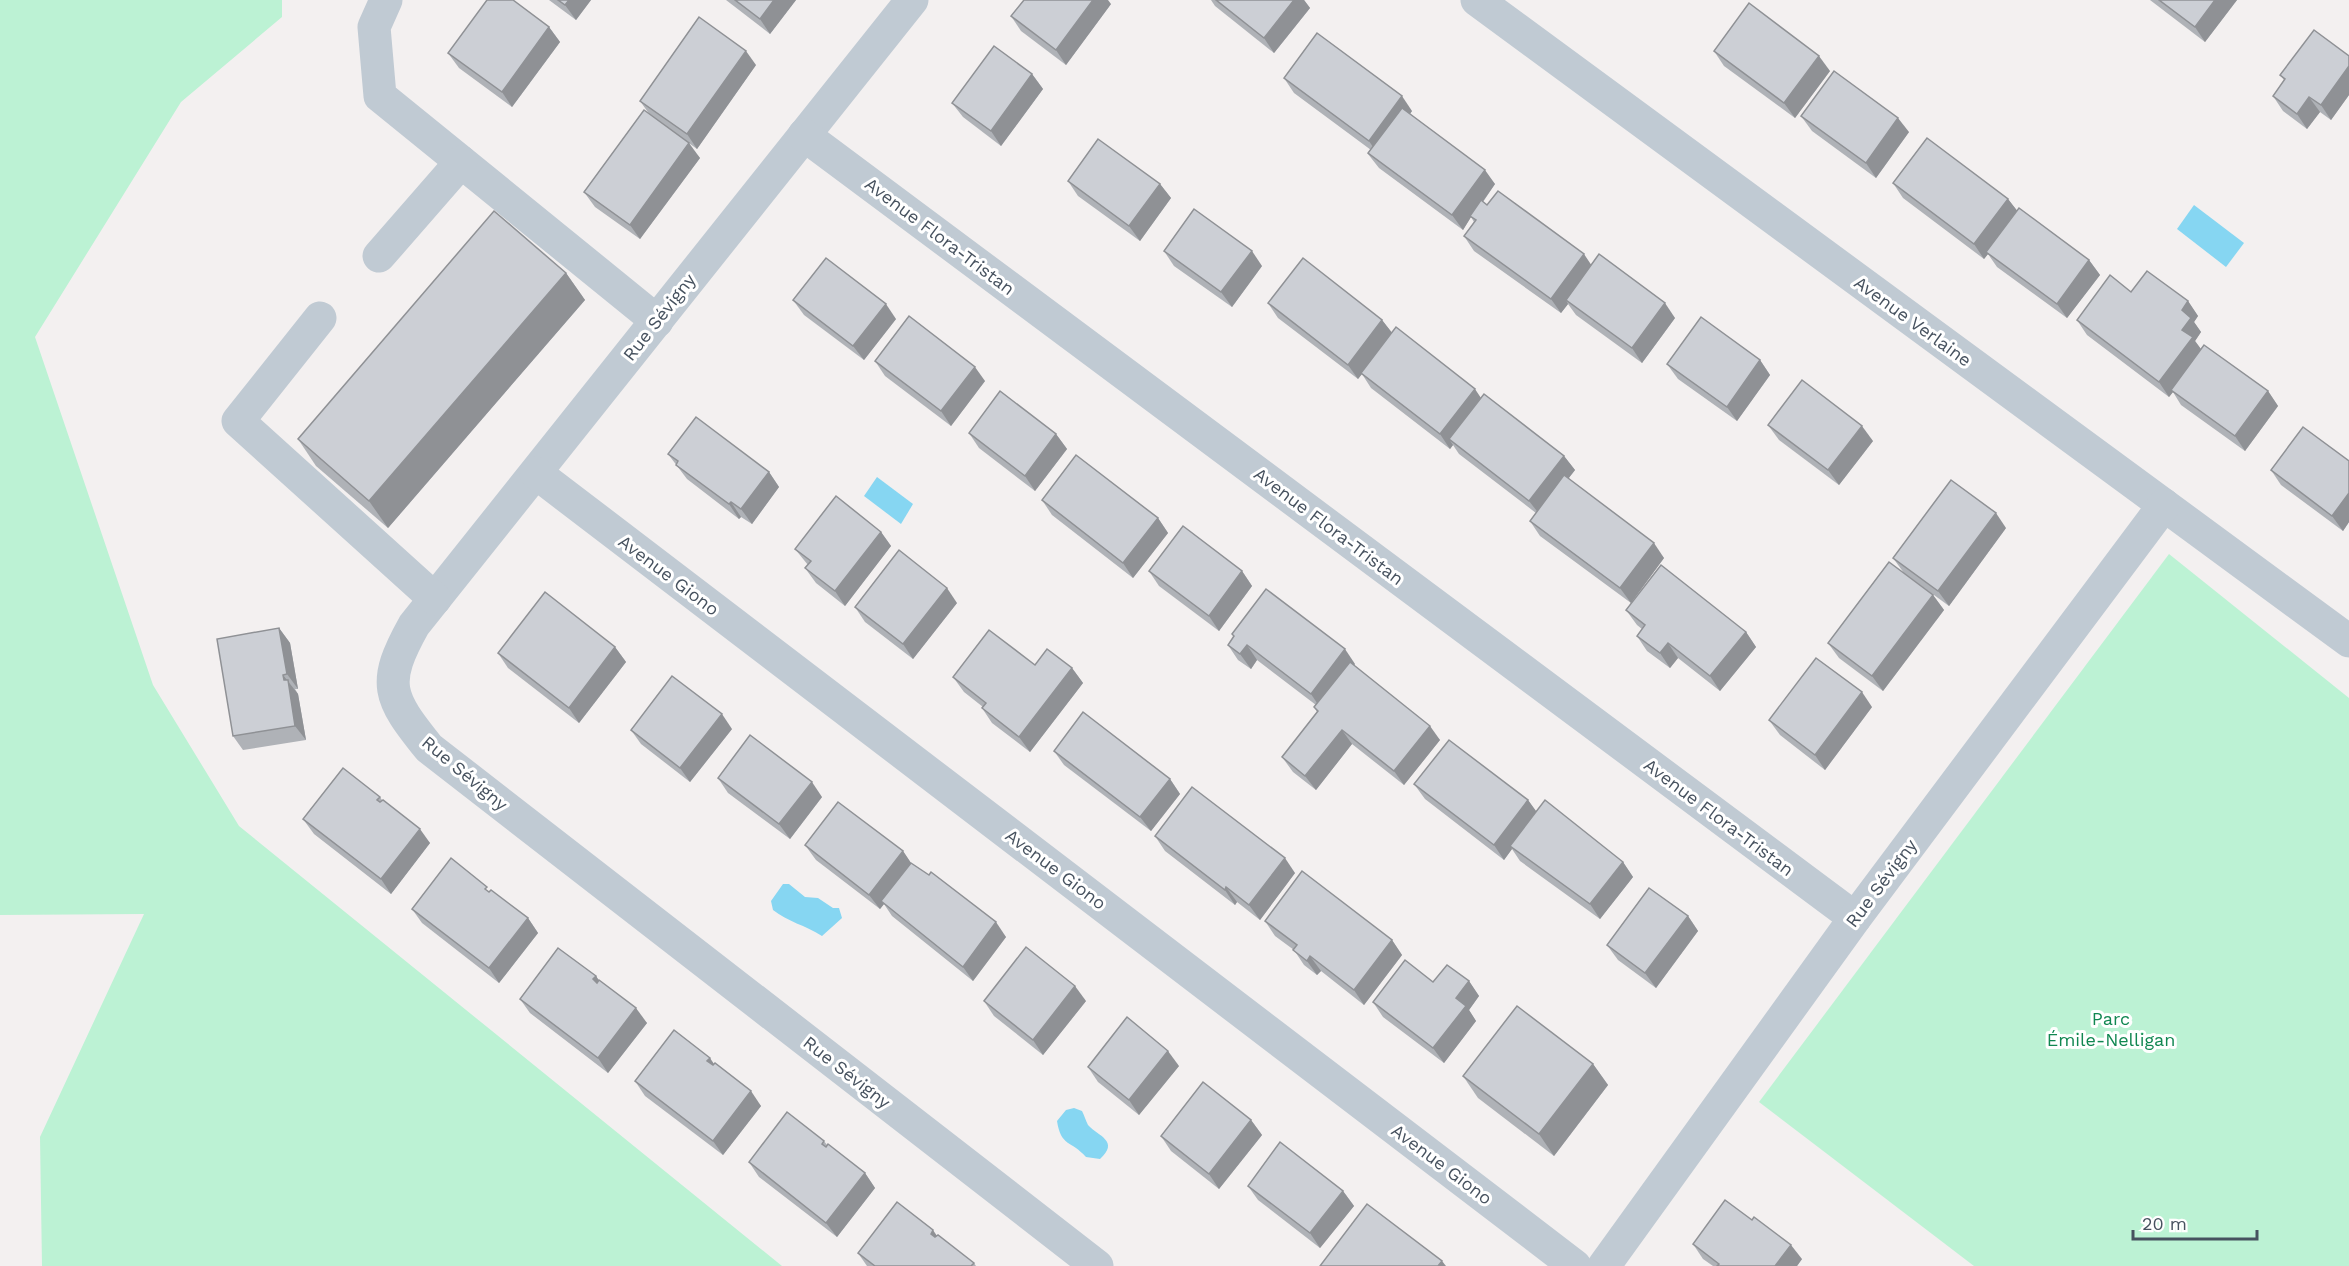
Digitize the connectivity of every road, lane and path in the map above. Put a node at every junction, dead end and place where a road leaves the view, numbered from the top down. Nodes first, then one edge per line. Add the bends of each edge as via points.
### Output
1 (386, 0) edge
2 (912, 0) edge
3 (1477, 0) edge
4 (804, 135) junction
5 (461, 162) junction
6 (379, 256) dead end
7 (320, 318) dead end
8 (657, 321) junction
9 (536, 473) junction
10 (2164, 505) junction
11 (435, 599) junction
12 (2349, 641) edge
13 (1855, 918) junction
14 (1097, 1266) edge
15 (1575, 1266) edge
16 (1604, 1266) edge

1 - 5 street via 374,27 380,96
2 - 4 street, Rue Sévigny
3 - 10 street, Avenue Verlaine
4 - 8 street, Rue Sévigny
4 - 13 street, Avenue Flora-Tristan
5 - 6 street
5 - 8 street
7 - 11 street via 238,421
8 - 9 street, Rue Sévigny
9 - 11 street, Rue Sévigny
9 - 15 street, Avenue Giono
10 - 12 street, Avenue Verlaine
10 - 13 street, Rue Sévigny
11 - 14 street, Rue Sévigny via 399,652 391,683 400,712 429,748
13 - 16 street, Rue Sévigny

